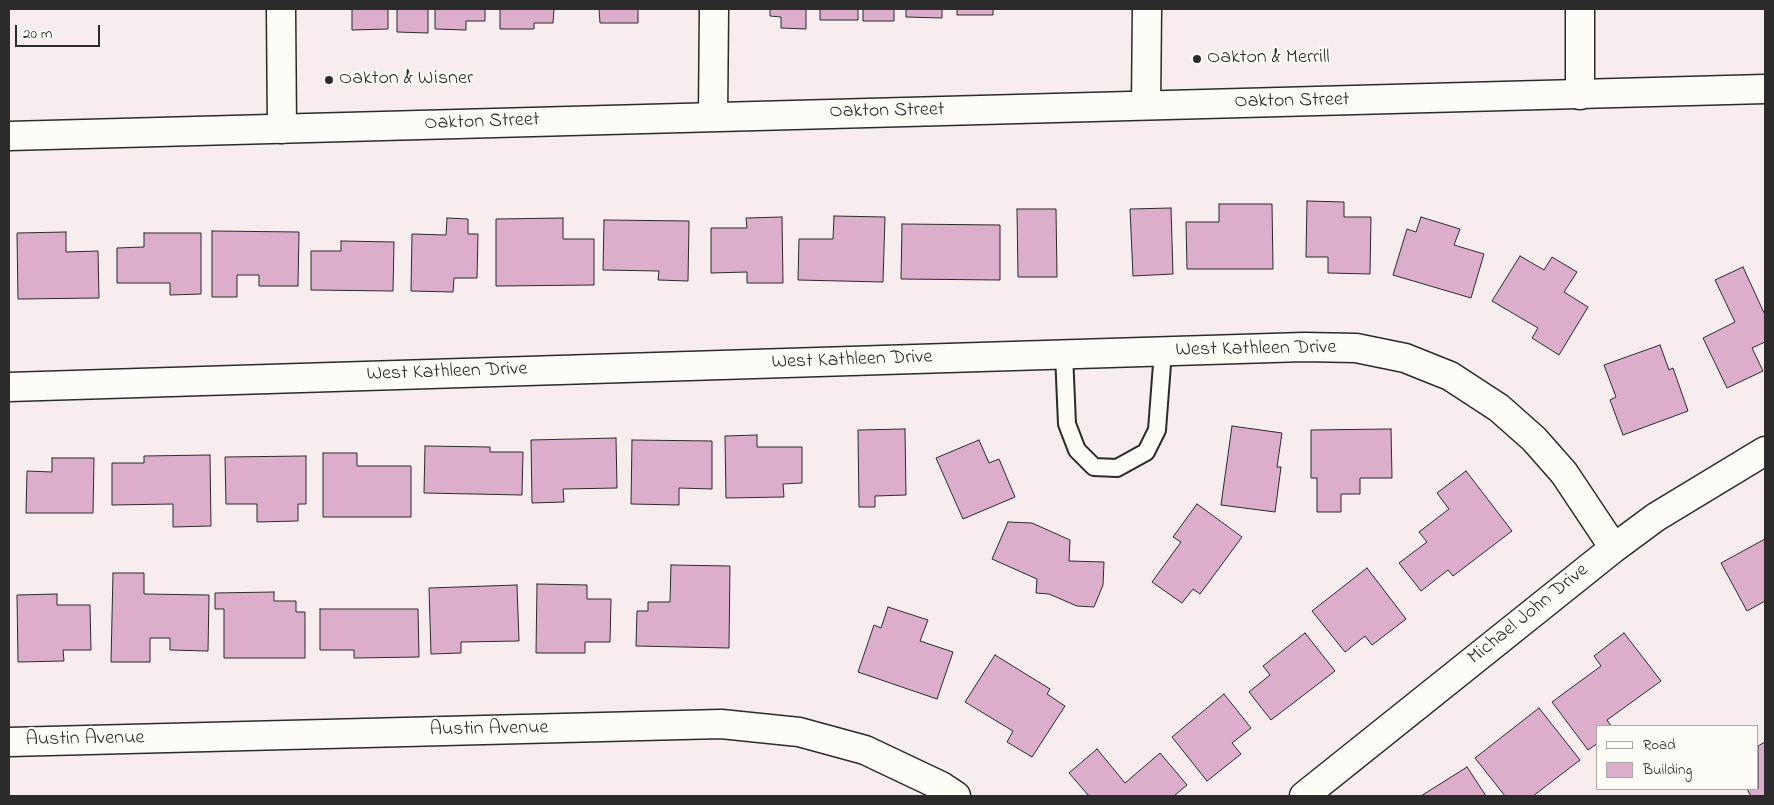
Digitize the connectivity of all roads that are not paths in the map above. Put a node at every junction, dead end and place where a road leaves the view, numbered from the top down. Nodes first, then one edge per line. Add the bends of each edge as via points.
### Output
1 (281, 9) edge
2 (714, 9) edge
3 (1147, 9) edge
4 (1580, 9) edge
5 (1765, 89) edge
6 (1580, 95) junction
7 (1146, 105) junction
8 (713, 116) junction
9 (282, 129) junction
10 (9, 136) edge
11 (1163, 351) junction
12 (1064, 354) junction
13 (9, 387) edge
14 (1765, 451) edge
15 (1614, 548) junction
16 (9, 742) edge
17 (956, 796) edge
18 (1304, 796) edge

1 - 9 street
2 - 8 street
3 - 7 street
4 - 6 street
5 - 6 street, Oakton Street
6 - 7 street, Oakton Street
7 - 8 street, Oakton Street
8 - 9 street, Oakton Street
9 - 10 street, Oakton Street
11 - 12 street, West Kathleen Drive
11 - 12 lane via 1157,430 1146,452 1117,468 1094,467 1077,450 1067,424
11 - 15 street, West Kathleen Drive via 1304,346 1356,348 1405,358 1450,376 1499,408 1534,439 1564,473
12 - 13 street, West Kathleen Drive
14 - 15 street, Michael John Drive via 1656,517
15 - 18 street, Michael John Drive
16 - 17 street, Austin Avenue via 721,724 799,732 865,750

